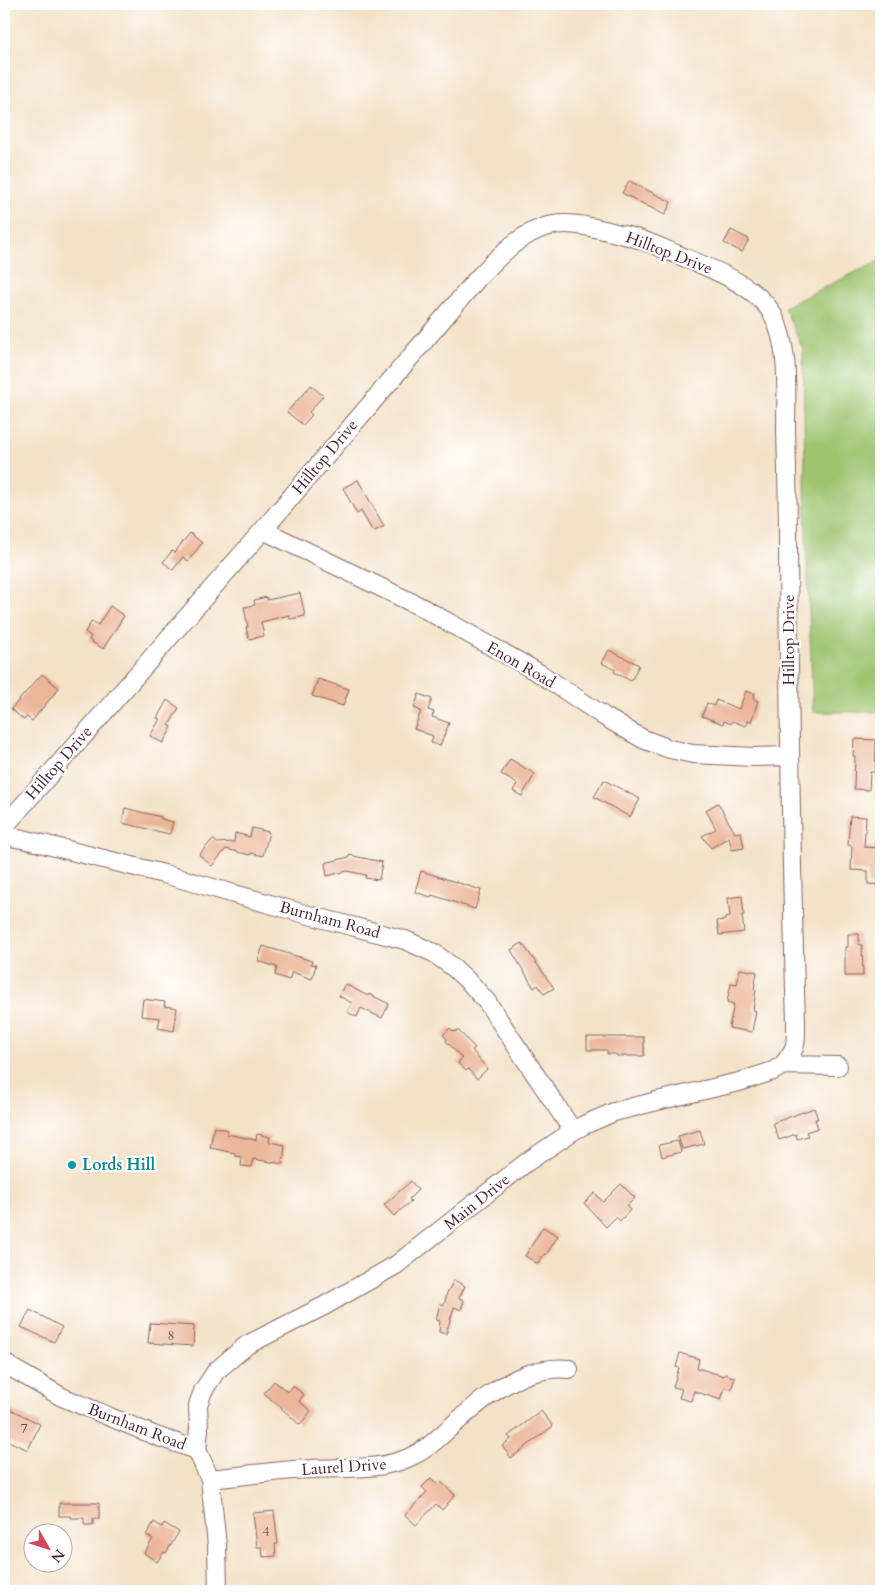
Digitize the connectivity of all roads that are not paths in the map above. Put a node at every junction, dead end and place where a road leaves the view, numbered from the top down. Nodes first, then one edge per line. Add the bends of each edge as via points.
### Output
1 (264, 530) junction
2 (789, 756) junction
3 (4, 827) edge
4 (4, 836) edge
5 (783, 1065) junction
6 (838, 1066) dead end
7 (573, 1131) junction
8 (4, 1362) edge
9 (569, 1369) dead end
10 (197, 1450) junction
11 (210, 1479) junction
12 (218, 1591) edge

1 - 2 street, Enon Road via 421,607 539,673 643,739 693,754
1 - 2 street, Hilltop Drive via 478,278 502,252 519,240 535,231 565,224 642,240 696,262 754,294 771,311 784,349
1 - 3 street, Hilltop Drive
2 - 5 street, Hilltop Drive via 796,1043 794,1052
4 - 7 street, Burnham Road via 164,874 405,940 434,953 460,973 487,1002
5 - 6 street, Main Drive
5 - 7 street, Main Drive via 739,1082 614,1112
7 - 10 street, Main Drive via 527,1162 396,1265 247,1345 216,1371 198,1405
8 - 10 street, Burnham Road via 62,1396
9 - 11 street, Laurel Drive via 539,1371 514,1379 477,1403 428,1448 392,1464
10 - 11 street, Burnham Road
11 - 12 street, Burnham Road

